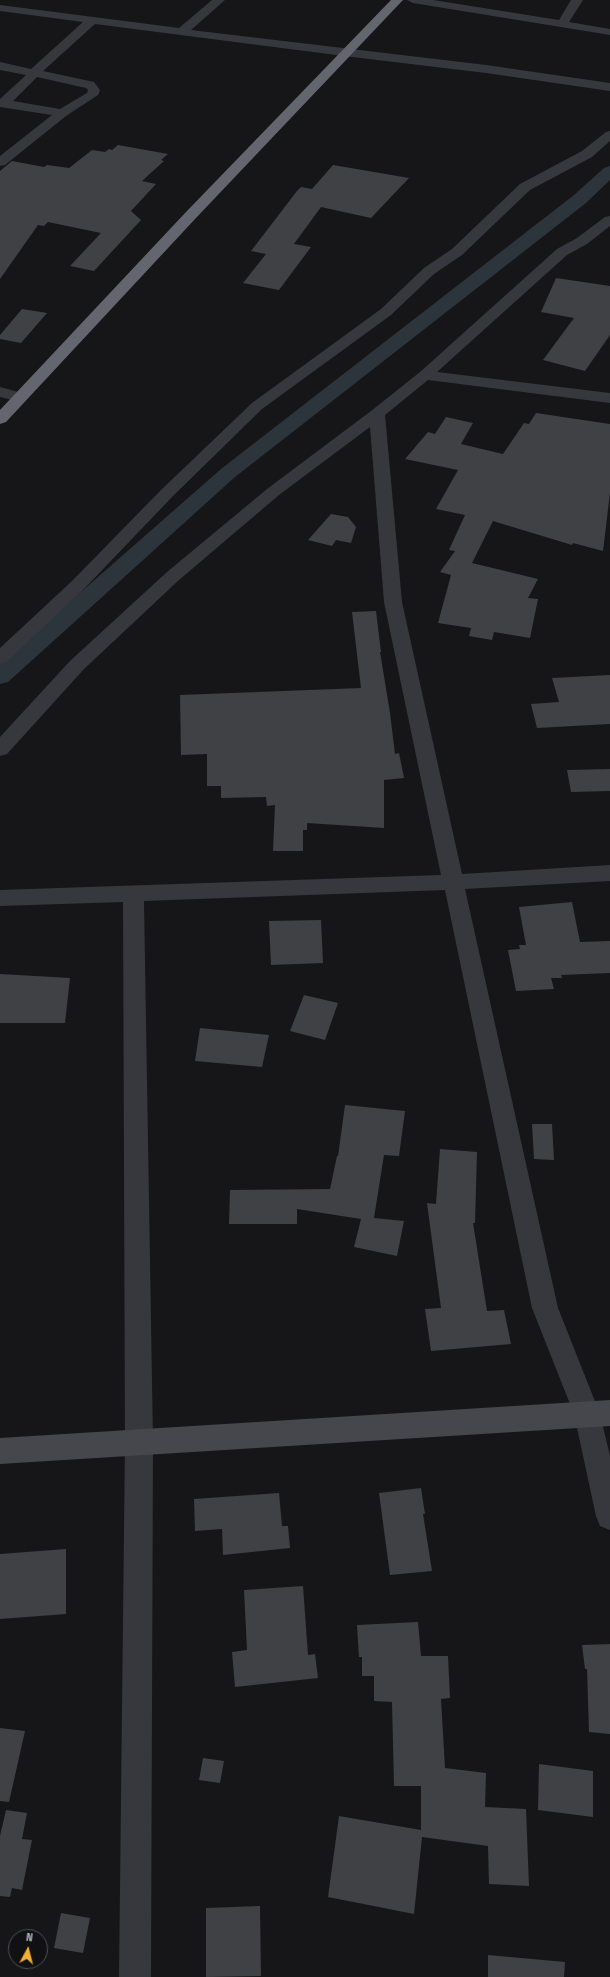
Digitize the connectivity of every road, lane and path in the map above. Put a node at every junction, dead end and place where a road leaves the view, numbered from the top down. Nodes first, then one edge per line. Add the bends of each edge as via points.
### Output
1 (219, 0) edge
2 (397, 0) edge
3 (413, 0) edge
4 (577, 0) edge
5 (0, 8) edge
6 (92, 20) junction
7 (562, 24) junction
8 (182, 32) junction
9 (610, 32) edge
10 (344, 53) junction
11 (0, 66) edge
12 (35, 72) junction
13 (610, 87) edge
14 (2, 103) edge
15 (62, 113) junction
16 (610, 135) edge
17 (0, 162) edge
18 (610, 220) edge
19 (425, 375) junction
20 (0, 392) edge
21 (20, 397) junction
22 (610, 398) edge
23 (377, 414) junction
24 (0, 419) edge
25 (0, 658) edge
26 (0, 749) edge
27 (610, 873) edge
28 (453, 882) junction
29 (133, 894) junction
30 (0, 898) edge
31 (598, 1414) edge
32 (139, 1441) junction
33 (0, 1451) edge
34 (610, 1516) edge
35 (135, 1977) edge

1 - 8 street
2 - 10 highway
3 - 7 street
4 - 7 street
5 - 6 street
6 - 8 street
6 - 12 street
7 - 9 street
8 - 10 street
10 - 13 street via 486,69
10 - 21 highway
11 - 12 street
12 - 14 street
12 - 15 street via 90,85 94,90 92,95
14 - 15 street
15 - 17 street
16 - 25 street via 587,154 525,187 457,252 429,270 386,312 256,406 78,585
18 - 19 street via 562,252
19 - 22 street
19 - 23 street
20 - 21 street
21 - 24 highway
23 - 26 street via 273,492 173,576 77,665
23 - 28 street via 393,602
27 - 28 street
28 - 29 street
28 - 31 street via 545,1308
29 - 30 street
29 - 32 street
31 - 32 main road
31 - 34 street
32 - 33 main road
32 - 35 street

